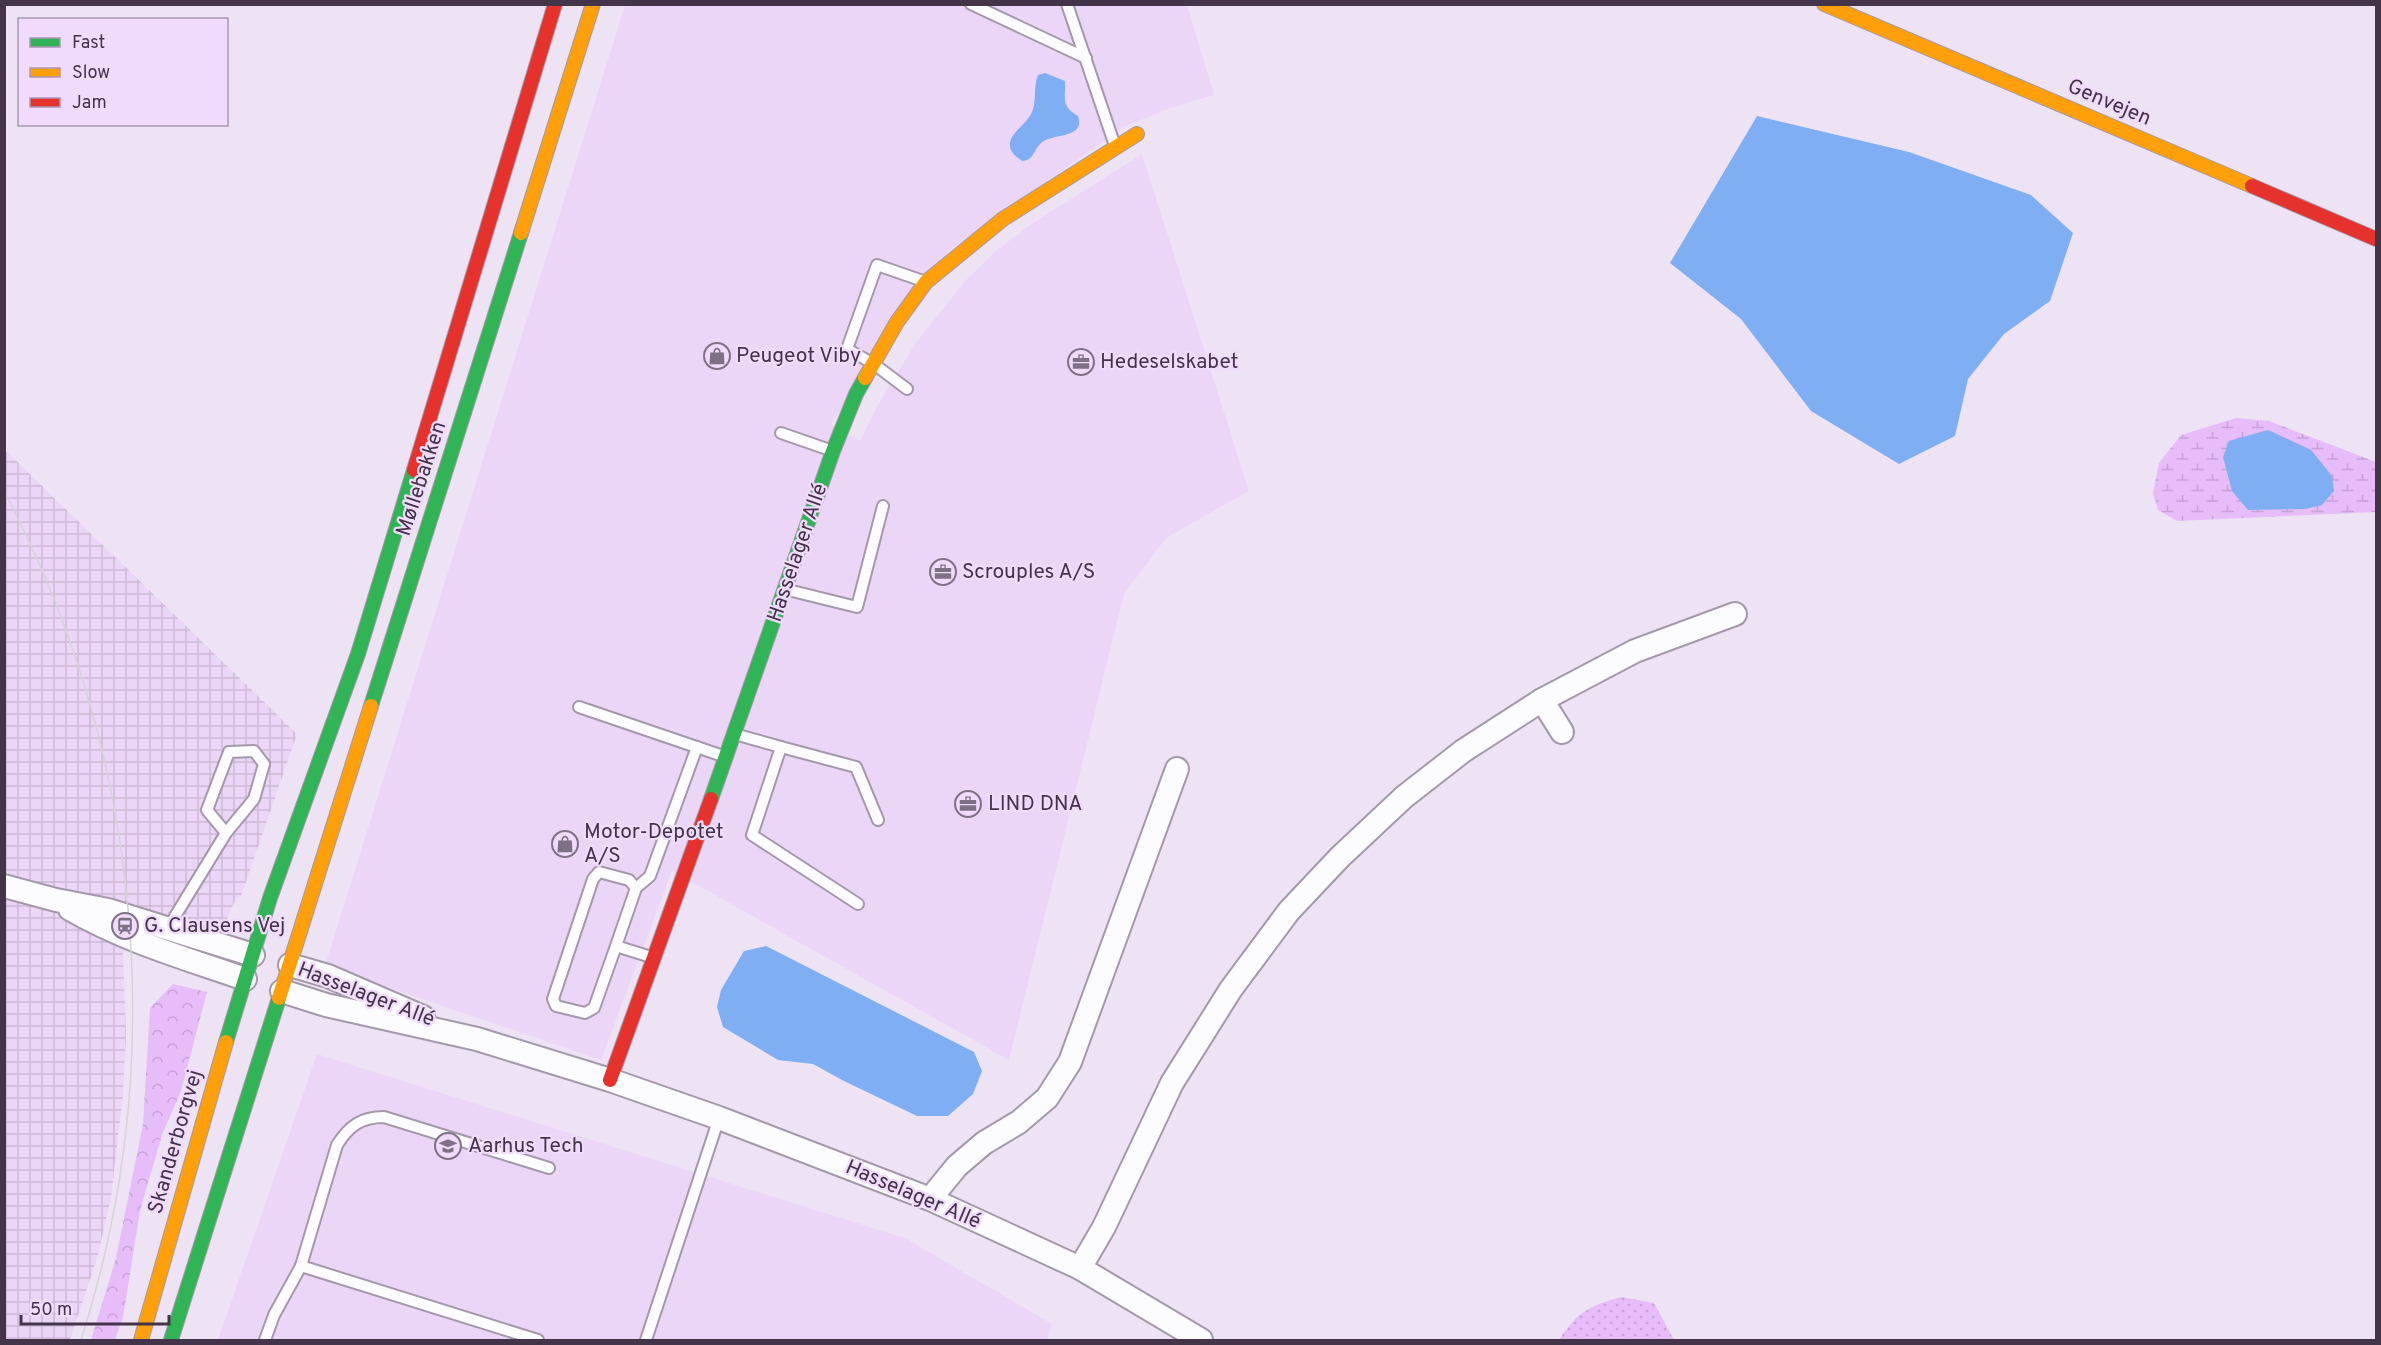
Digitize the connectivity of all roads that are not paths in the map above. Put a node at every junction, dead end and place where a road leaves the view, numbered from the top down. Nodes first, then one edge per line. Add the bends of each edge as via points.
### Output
1 (555, 4) edge
2 (593, 4) edge
3 (971, 4) edge
4 (1067, 4) edge
5 (1824, 4) edge
6 (1086, 58) junction
7 (1137, 134) dead end
8 (1115, 146) junction
9 (2376, 239) edge
10 (926, 282) junction
11 (874, 364) junction
12 (907, 389) dead end
13 (781, 433) dead end
14 (833, 451) junction
15 (883, 506) dead end
16 (785, 589) junction
17 (1735, 614) dead end
18 (1542, 700) junction
19 (579, 708) dead end
20 (1562, 732) dead end
21 (735, 734) junction
22 (697, 747) junction
23 (781, 747) junction
24 (726, 758) junction
25 (1177, 769) dead end
26 (878, 820) dead end
27 (226, 833) junction
28 (4, 886) edge
29 (636, 888) junction
30 (858, 904) dead end
31 (165, 940) junction
32 (616, 946) junction
33 (257, 956) junction
34 (654, 958) junction
35 (285, 964) junction
36 (261, 984) junction
37 (477, 1039) junction
38 (610, 1080) junction
39 (718, 1118) junction
40 (549, 1168) dead end
41 (930, 1199) junction
42 (301, 1266) junction
43 (1080, 1268) junction
44 (141, 1341) edge
45 (171, 1341) edge
46 (266, 1341) edge
47 (538, 1341) edge
48 (646, 1341) edge
49 (1201, 1341) edge

1 - 33 main road, Møllebakken via 358,654 320,756
2 - 35 main road, Møllebakken
3 - 6 lane
4 - 6 lane
5 - 9 main road, Genvejen
6 - 8 lane
7 - 8 main road, Hasselager Allé
8 - 10 main road, Hasselager Allé via 1002,219
10 - 11 main road, Hasselager Allé via 897,322
10 - 11 lane via 877,265 847,349
11 - 12 lane
11 - 14 main road, Hasselager Allé via 856,394
13 - 14 lane
14 - 16 main road, Hasselager Allé
15 - 16 lane via 857,607
16 - 21 main road, Hasselager Allé
17 - 18 street via 1635,651
18 - 20 street
18 - 43 street via 1463,751 1404,797 1290,911 1231,989 1172,1083 1104,1227
19 - 22 lane
21 - 23 lane
21 - 24 main road, Hasselager Allé
22 - 24 lane
22 - 29 lane via 650,876
23 - 26 lane via 856,767
23 - 30 lane via 752,836
24 - 34 main road, Hasselager Allé
25 - 41 street via 1070,1062 1047,1098 957,1166
27 - 27 lane via 207,810 229,752 254,751 264,764 254,799
27 - 31 lane via 174,918
28 - 31 street via 56,900 99,926
29 - 32 lane
29 - 32 lane via 629,880 599,872 593,879 553,999 556,1006 585,1013 594,1008
31 - 33 street
31 - 36 street, Hasselager Allé
32 - 34 lane
33 - 36 main road, Skanderborgvej
34 - 38 main road, Hasselager Allé
35 - 36 main road, Skanderborgvej
35 - 37 street, Hasselager Allé via 328,976
36 - 37 street, Hasselager Allé via 326,1005
36 - 44 main road, Skanderborgvej
36 - 45 main road, Skanderborgvej
37 - 38 street, Hasselager Allé
38 - 39 street, Hasselager Allé
39 - 41 street, Hasselager Allé
39 - 48 lane
40 - 42 lane via 384,1117 370,1117 345,1132 337,1145
41 - 43 street, Hasselager Allé
42 - 46 lane via 274,1315
42 - 47 lane
43 - 49 street, Hasselager Allé

